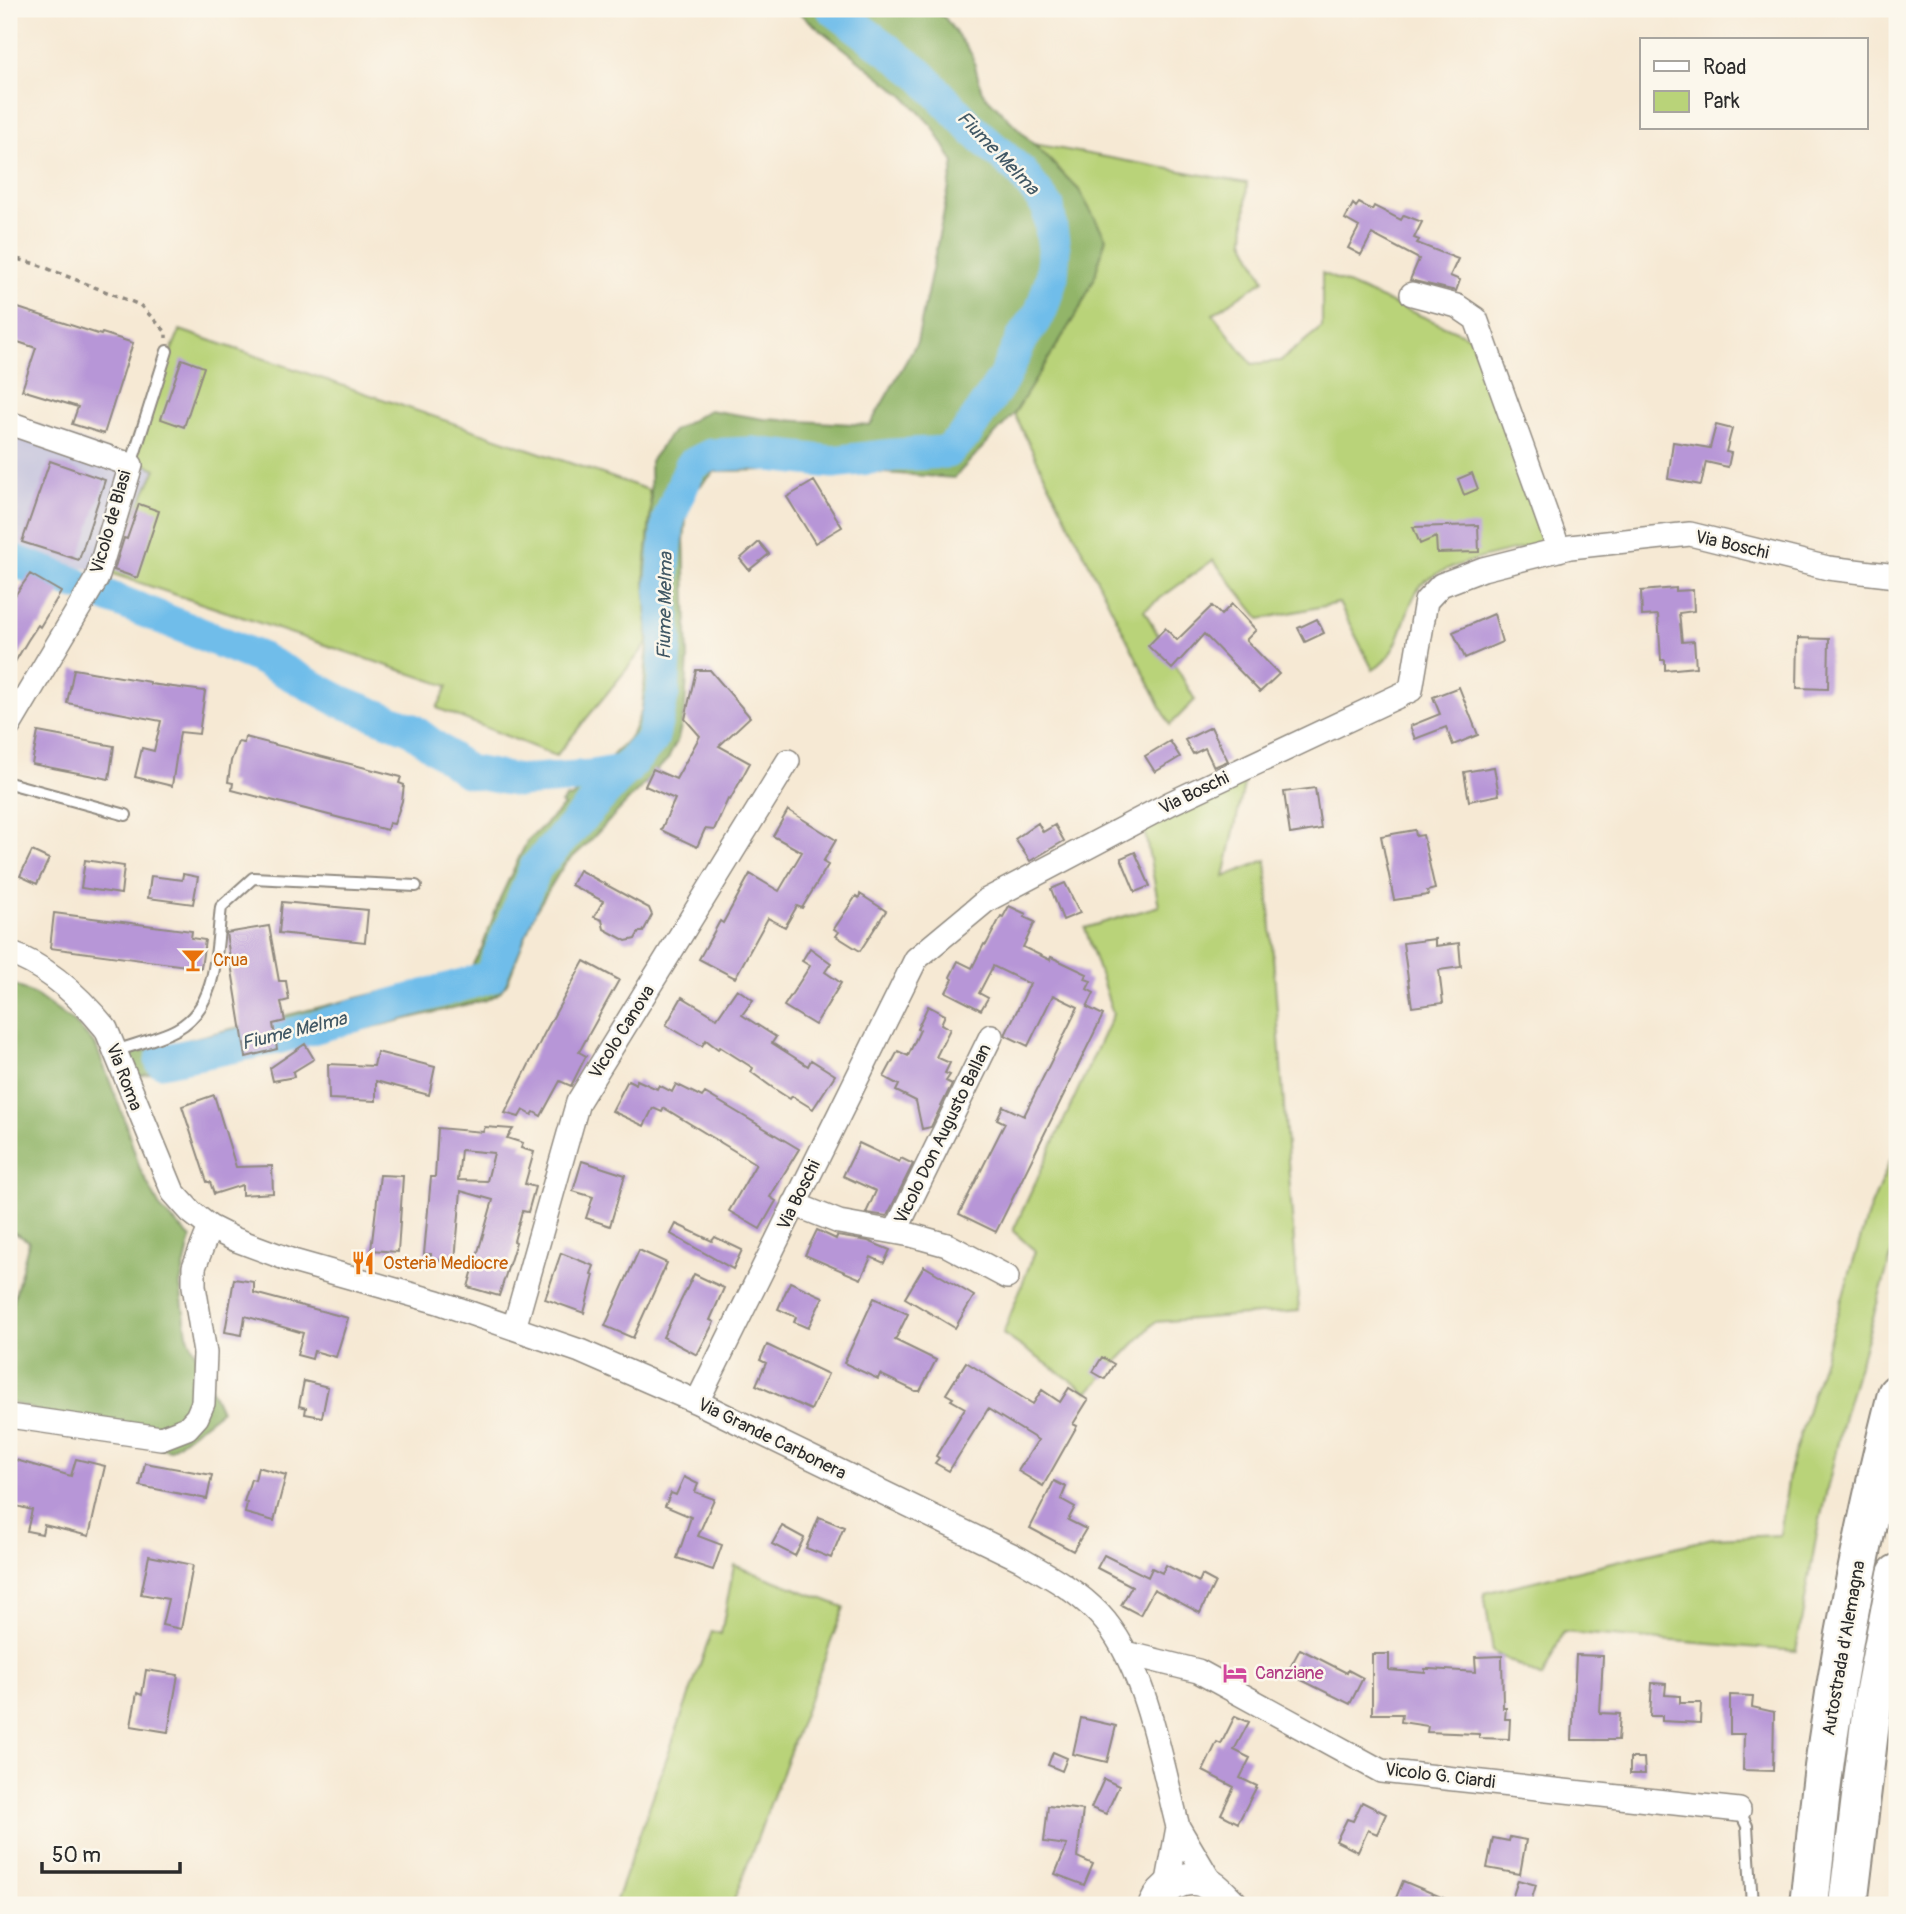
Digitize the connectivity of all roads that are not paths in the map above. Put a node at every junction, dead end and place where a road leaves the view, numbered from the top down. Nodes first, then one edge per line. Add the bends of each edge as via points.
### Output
1 (1412, 294) dead end
2 (167, 351) road end
3 (9, 423) edge
4 (131, 465) junction
5 (1559, 550) junction
6 (1897, 576) edge
7 (9, 726) edge
8 (788, 761) dead end
9 (9, 783) edge
10 (126, 815) dead end
11 (416, 886) dead end
12 (9, 953) edge
13 (991, 1036) dead end
14 (115, 1051) junction
15 (794, 1204) junction
16 (210, 1227) junction
17 (895, 1232) junction
18 (1006, 1277) dead end
19 (514, 1328) junction
20 (1897, 1394) edge
21 (696, 1402) junction
22 (9, 1416) edge
23 (1897, 1574) edge
24 (1126, 1653) junction
25 (1739, 1810) joint
26 (1178, 1827) junction
27 (1223, 1898) edge
28 (1158, 1900) edge
29 (1752, 1905) edge
30 (1810, 1905) edge
31 (1848, 1905) edge

1 - 5 street via 1457,306 1476,319
2 - 4 lane
3 - 4 street, Vicolo de Blasi
4 - 7 street, Vicolo de Blasi via 97,578
5 - 6 street, Via Boschi via 1690,534 1828,568
5 - 15 street, Via Boschi via 1441,585 1426,601 1411,690 1171,803 987,900 916,959
8 - 19 street, Vicolo Canova via 578,1102
9 - 10 lane
11 - 14 lane via 253,878 221,907 213,978 201,1008 178,1028
12 - 14 street, Via Roma via 37,966 88,1006 106,1029
13 - 17 street, Vicolo Don Augusto Ballan
14 - 16 street, Via Roma via 173,1192
15 - 17 street, Vicolo Don Augusto Ballan via 839,1222
15 - 21 street, Via Boschi
16 - 19 street, Via Grande Carbonera via 293,1261
16 - 22 street via 194,1267 205,1353 204,1403 187,1428 161,1438
17 - 18 street, Vicolo Don Augusto Ballan via 947,1245
19 - 21 street, Via Grande Carbonera via 580,1351
20 - 30 highway, Autostrada d'Alemagna via 1847,1617 1826,1748
21 - 24 street, Via Grande Carbonera via 1069,1587 1099,1614
23 - 31 highway via 1872,1706
24 - 25 street, Vicolo G. Ciardi via 1198,1671 1381,1771
24 - 26 street, Via Grande Carbonera via 1147,1710
25 - 29 lane via 1747,1826
26 - 27 street, Via Grande Carbonera
26 - 28 street, Via Grande Carbonera
27 - 28 street via 1195,1878 1182,1880

